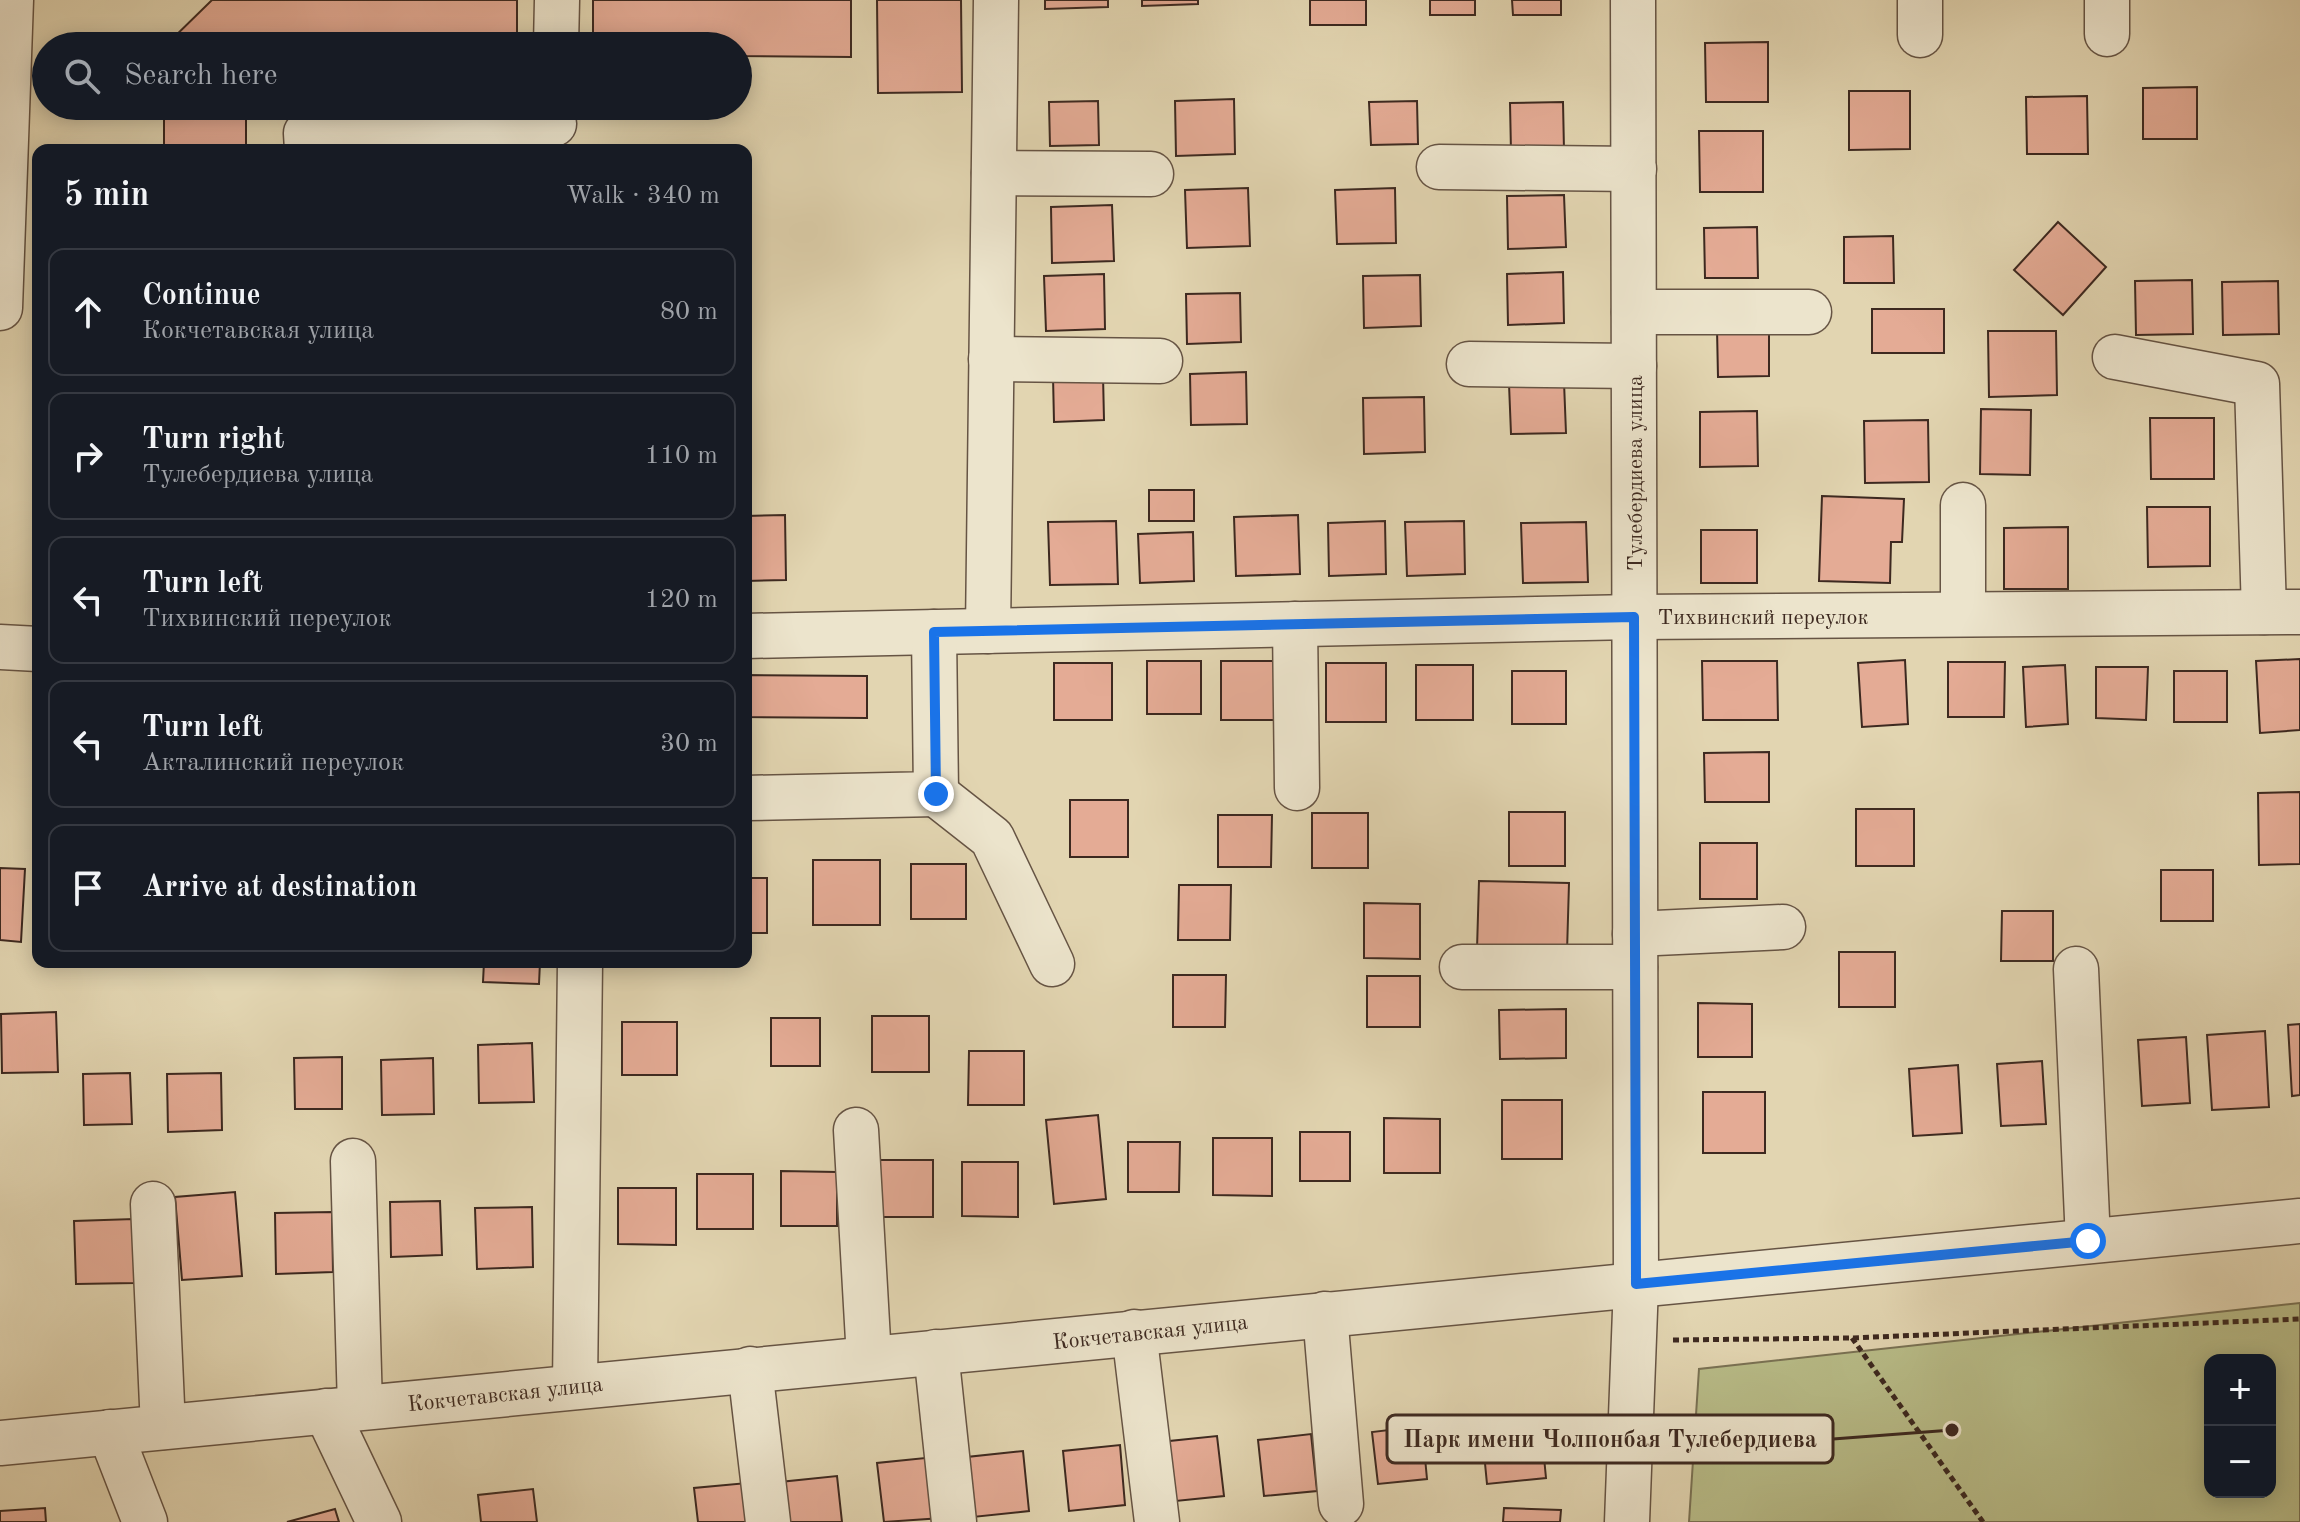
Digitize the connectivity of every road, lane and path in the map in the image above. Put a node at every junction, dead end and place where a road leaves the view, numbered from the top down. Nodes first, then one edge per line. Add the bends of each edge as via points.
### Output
1 (11, 0) edge
2 (557, 0) edge
3 (996, 0) edge
4 (1633, 0) edge
5 (556, 32) edge
6 (554, 127) edge
7 (307, 144) edge
8 (1439, 167) dead end
9 (1634, 169) junction
10 (994, 173) junction
11 (1151, 174) dead end
12 (0, 308) edge
13 (1634, 312) junction
14 (1809, 312) dead end
15 (2115, 357) dead end
16 (991, 359) junction
17 (1160, 361) dead end
18 (1469, 364) dead end
19 (1634, 366) junction
20 (1963, 505) dead end
21 (2282, 612) edge
22 (1963, 614) junction
23 (1634, 617) junction
24 (1295, 624) junction
25 (988, 631) junction
26 (934, 632) junction
27 (752, 636) edge
28 (0, 647) edge
29 (32, 649) edge
30 (1297, 788) dead end
31 (936, 794) junction
32 (752, 798) edge
33 (1783, 927) dead end
34 (1635, 950) junction
35 (1052, 964) dead end
36 (1462, 967) dead end
37 (580, 968) edge
38 (2076, 969) dead end
39 (856, 1130) dead end
40 (353, 1161) dead end
41 (153, 1204) dead end
42 (2300, 1221) edge
43 (2088, 1241) junction
44 (1636, 1284) junction
45 (1325, 1314) junction
46 (2300, 1319) edge
47 (1134, 1332) junction
48 (1852, 1338) junction
49 (1667, 1340) dead end
50 (936, 1352) junction
51 (869, 1358) junction
52 (750, 1369) junction
53 (575, 1386) junction
54 (343, 1409) junction
55 (163, 1427) junction
56 (110, 1432) junction
57 (0, 1443) edge
58 (1341, 1504) dead end
59 (145, 1522) edge
60 (379, 1522) edge
61 (768, 1522) edge
62 (954, 1522) edge
63 (1157, 1522) edge
64 (1627, 1522) edge
65 (1983, 1522) edge

1 - 12 street
2 - 5 street
3 - 10 street
4 - 9 street, Тулебердиева улица
6 - 7 street via 306,133
8 - 9 street
9 - 13 street, Тулебердиева улица
10 - 11 street
10 - 16 street
13 - 14 street
13 - 19 street, Тулебердиева улица
15 - 21 street via 2257,384
16 - 17 street
16 - 25 street
18 - 19 street
19 - 23 street, Тулебердиева улица
20 - 22 street
21 - 22 street, Тихвинский переулок
22 - 23 street, Тихвинский переулок
23 - 24 street, Тихвинский переулок
23 - 34 street, Тулебердиева улица
24 - 25 street, Тихвинский переулок
24 - 30 street
25 - 26 street, Тихвинский переулок
26 - 27 street, Тихвинский переулок
26 - 31 street
28 - 29 street
31 - 32 street
31 - 35 street via 992,838
33 - 34 street
34 - 36 street
34 - 44 street, Тулебердиева улица
37 - 53 street
38 - 43 street
39 - 51 street
40 - 54 street
41 - 55 street
42 - 43 street, Кокчетавская улица
43 - 44 street, Кокчетавская улица
44 - 45 street, Кокчетавская улица
44 - 64 street, Тулебердиева улица
45 - 47 street, Кокчетавская улица
45 - 58 street
46 - 48 path
47 - 50 street, Кокчетавская улица
47 - 63 street
48 - 49 path
48 - 65 path
50 - 51 street, Кокчетавская улица
50 - 62 street
51 - 52 street, Кокчетавская улица
52 - 53 street, Кокчетавская улица
52 - 61 street
53 - 54 street, Кокчетавская улица
54 - 55 street, Кокчетавская улица
54 - 60 street
55 - 56 street, Кокчетавская улица
56 - 57 street, Кокчетавская улица
56 - 59 street

